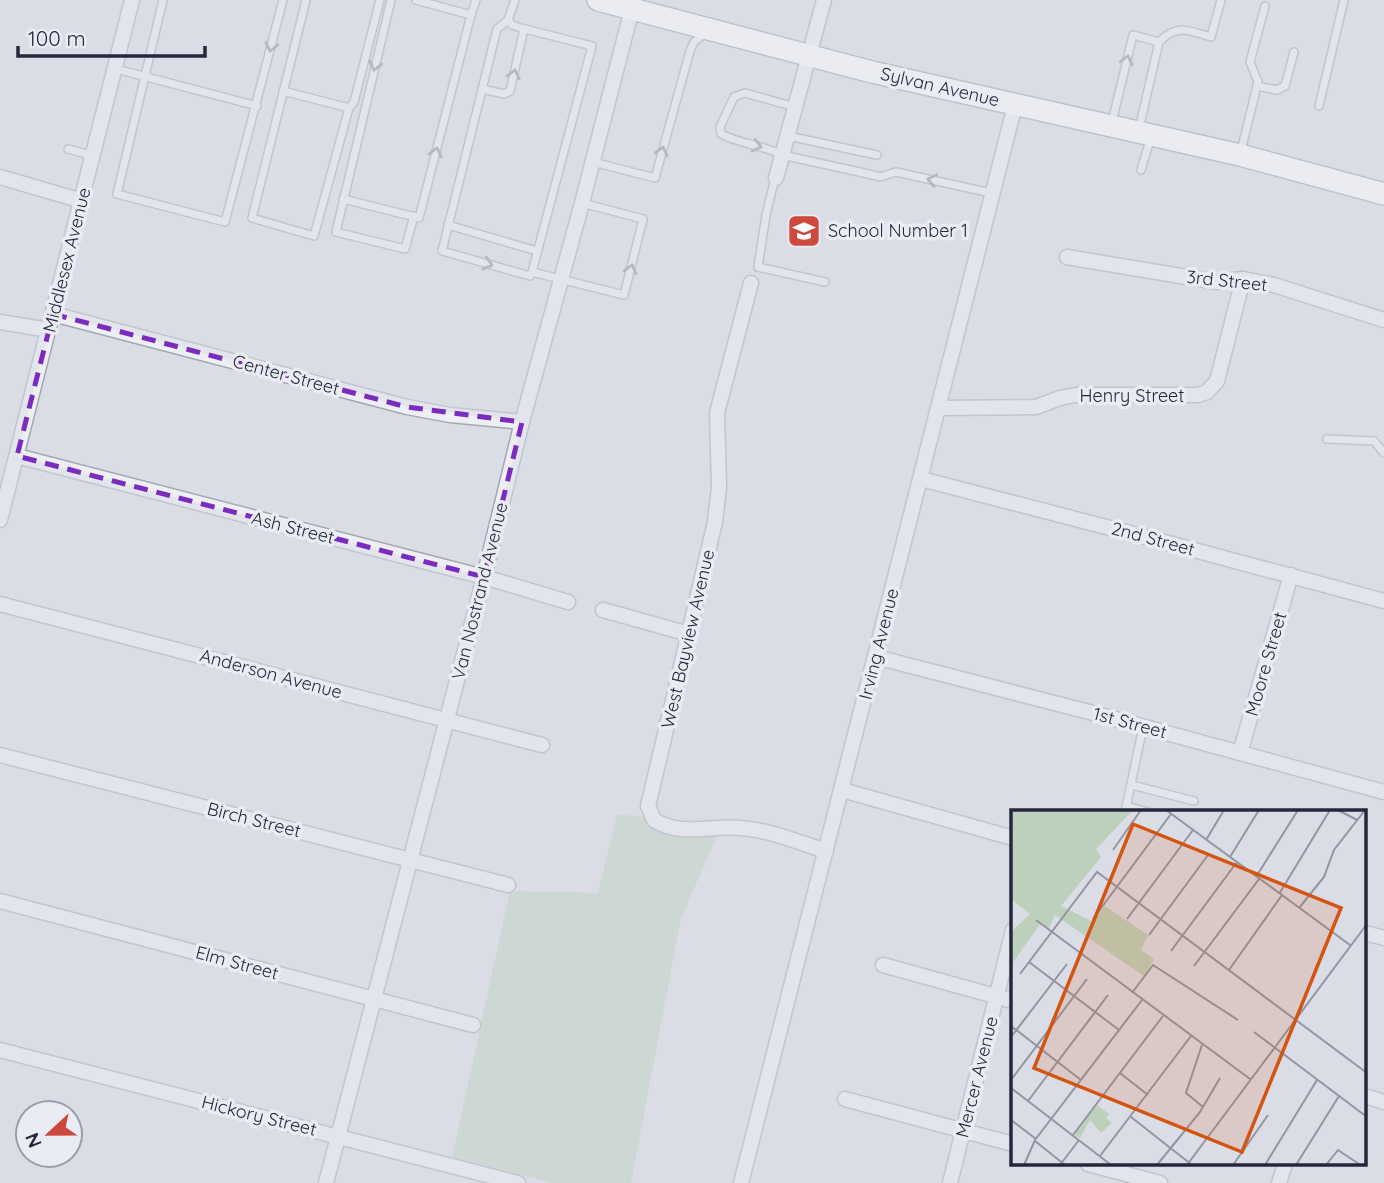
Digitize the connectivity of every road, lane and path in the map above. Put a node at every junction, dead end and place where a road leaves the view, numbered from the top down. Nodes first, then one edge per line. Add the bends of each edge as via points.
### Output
1 (132, 0) edge
2 (163, 0) edge
3 (283, 0) edge
4 (306, 0) edge
5 (380, 0) edge
6 (391, 0) edge
7 (416, 0) edge
8 (476, 0) edge
9 (515, 0) edge
10 (598, 0) edge
11 (824, 0) edge
12 (1221, 0) edge
13 (1344, 0) edge
14 (633, 5) edge
15 (1265, 6) dead end
16 (471, 15) junction
17 (508, 20) junction
18 (524, 29) junction
19 (713, 30) junction
20 (1159, 42) junction
21 (1294, 52) dead end
22 (808, 55) junction
23 (116, 69) junction
24 (145, 77) junction
25 (1257, 86) junction
26 (482, 89) junction
27 (283, 92) junction
28 (1015, 105) junction
29 (257, 106) junction
30 (1319, 106) dead end
31 (795, 107) junction
32 (348, 108) junction
33 (1111, 126) junction
34 (1145, 134) junction
35 (787, 135) junction
36 (68, 149) dead end
37 (782, 155) junction
38 (877, 155) dead end
39 (1241, 155) junction
40 (94, 156) junction
41 (593, 162) junction
42 (1141, 170) dead end
43 (0, 177) edge
44 (776, 178) joint
45 (991, 193) junction
46 (1384, 194) edge
47 (343, 198) junction
48 (82, 201) junction
49 (582, 202) junction
50 (416, 217) junction
51 (448, 225) junction
52 (537, 251) junction
53 (1067, 257) dead end
54 (532, 272) junction
55 (1243, 279) junction
56 (560, 280) junction
57 (825, 282) dead end
58 (751, 283) dead end
59 (53, 314) junction
60 (1384, 320) edge
61 (0, 322) edge
62 (49, 330) junction
63 (939, 408) junction
64 (522, 422) junction
65 (1327, 439) dead end
66 (1384, 453) edge
67 (16, 456) junction
68 (6, 473) edge
69 (921, 480) junction
70 (0, 520) edge
71 (1292, 575) junction
72 (484, 577) junction
73 (1384, 601) edge
74 (568, 602) dead end
75 (0, 604) edge
76 (603, 610) dead end
77 (689, 634) junction
78 (876, 657) junction
79 (447, 720) junction
80 (1143, 726) junction
81 (542, 745) dead end
82 (1240, 753) junction
83 (0, 755) edge
84 (1132, 785) junction
85 (842, 790) junction
86 (1384, 792) edge
87 (1194, 801) dead end
88 (1126, 809) edge
89 (1011, 837) edge
90 (826, 851) junction
91 (411, 860) junction
92 (508, 885) dead end
93 (0, 901) edge
94 (1366, 933) edge
95 (1011, 938) edge
96 (1384, 938) edge
97 (883, 965) dead end
98 (997, 996) junction
99 (374, 999) junction
100 (1011, 1000) edge
101 (474, 1025) dead end
102 (0, 1050) edge
103 (1366, 1096) edge
104 (845, 1099) dead end
105 (1384, 1102) edge
106 (963, 1130) junction
107 (338, 1137) junction
108 (1011, 1143) edge
109 (1096, 1166) edge
110 (1283, 1166) edge
111 (326, 1183) edge
112 (518, 1183) edge
113 (741, 1183) edge
114 (950, 1183) edge
115 (1160, 1183) edge
116 (1279, 1183) edge

1 - 23 street, Middlesex Avenue
2 - 24 lane
3 -> 29 lane
4 - 27 lane
5 - 32 lane via 354,102
6 -> 47 lane
7 - 16 lane
8 - 16 lane
9 - 17 lane
10 - 14 main road, Sylvan Avenue
11 - 22 street
12 - 20 lane via 1211,37 1182,30 1168,33
13 - 30 lane
14 - 19 main road, Sylvan Avenue
14 - 41 street, Van Nostrand Avenue
15 - 25 lane via 1250,62
50 -> 16 lane
17 - 18 lane
17 - 26 lane via 497,29
26 -> 18 lane via 510,91
18 - 52 lane via 592,46
19 - 22 main road, Sylvan Avenue
41 -> 19 lane via 655,178 690,51 699,36
33 -> 20 lane via 1133,35
20 - 34 lane
21 - 25 lane via 1285,86 1277,90
22 - 28 main road, Sylvan Avenue
22 - 31 street
23 - 24 lane
23 - 40 street, Middlesex Avenue
24 - 29 lane
24 - 29 lane via 117,194 225,222
25 - 39 lane
26 - 51 lane
27 - 32 lane
27 - 32 lane via 252,218 314,236
28 - 33 main road, Sylvan Avenue
28 - 45 street, Irving Avenue
31 - 35 street
31 -> 37 lane via 745,93 734,97 720,127 721,134 732,140
33 - 34 main road, Sylvan Avenue
34 - 39 main road, Sylvan Avenue
34 - 42 lane
35 - 37 street
35 - 38 lane
36 - 40 lane
37 - 44 street
45 -> 37 lane via 896,172 880,177
39 - 46 main road, Sylvan Avenue
40 - 48 street, Middlesex Avenue
41 - 49 street, Van Nostrand Avenue
43 - 48 street
44 - 57 lane via 758,267
45 - 63 street, Irving Avenue
47 - 50 lane
47 - 50 lane via 336,232 405,249
48 - 59 street, Middlesex Avenue
49 - 56 street, Van Nostrand Avenue
56 -> 49 lane via 624,295 643,219
51 - 52 lane
51 -> 54 lane via 442,251 530,276
52 - 54 lane
53 - 55 street, 3rd Street via 1217,282
54 - 56 lane
55 - 60 street, 3rd Street
55 - 63 street, Henry Street via 1217,381 1207,392 1075,395 1036,407
56 - 64 street, Van Nostrand Avenue
58 - 77 street, West Bayview Avenue via 717,413 717,509
59 - 62 street, Middlesex Avenue
59 - 64 street, Center Street via 407,407
61 - 62 street
62 - 67 street, Middlesex Avenue
63 - 69 street, Irving Avenue
64 - 72 street, Van Nostrand Avenue
65 - 66 lane via 1374,441
67 - 68 street, Middlesex Avenue
67 - 72 street, Ash Street
68 - 70 street, Middlesex Avenue
69 - 71 street, 2nd Street
69 - 78 street, Irving Avenue
71 - 73 street, 2nd Street
71 - 82 street, Moore Street
72 - 74 street, Ash Street
72 - 79 street, Van Nostrand Avenue
75 - 79 street, Anderson Avenue
76 - 77 street
77 - 90 street, West Bayview Avenue via 648,806 650,814 673,828 742,828
78 - 80 street, 1st Street
78 - 85 street, Irving Avenue
79 - 81 street, Anderson Avenue
79 - 91 street, Van Nostrand Avenue
80 - 82 street, 1st Street
80 - 84 lane
82 - 86 street, 1st Street
83 - 91 street, Birch Street
84 - 87 lane
84 - 88 lane
85 - 89 street
85 - 90 street, Irving Avenue
90 - 113 street, Irving Avenue
91 - 92 street, Birch Street
91 - 99 street, Van Nostrand Avenue
93 - 99 street, Elm Street
94 - 96 street
95 - 98 street, Mercer Avenue
97 - 98 street
98 - 100 street
98 - 106 street, Mercer Avenue
99 - 101 street, Elm Street
99 - 107 street, Van Nostrand Avenue
102 - 107 street, Hickory Street
103 - 105 street
104 - 106 street
106 - 108 street
106 - 114 street, Mercer Avenue
107 - 111 street, Van Nostrand Avenue
107 - 112 street, Hickory Street
109 - 115 street
110 - 116 street

